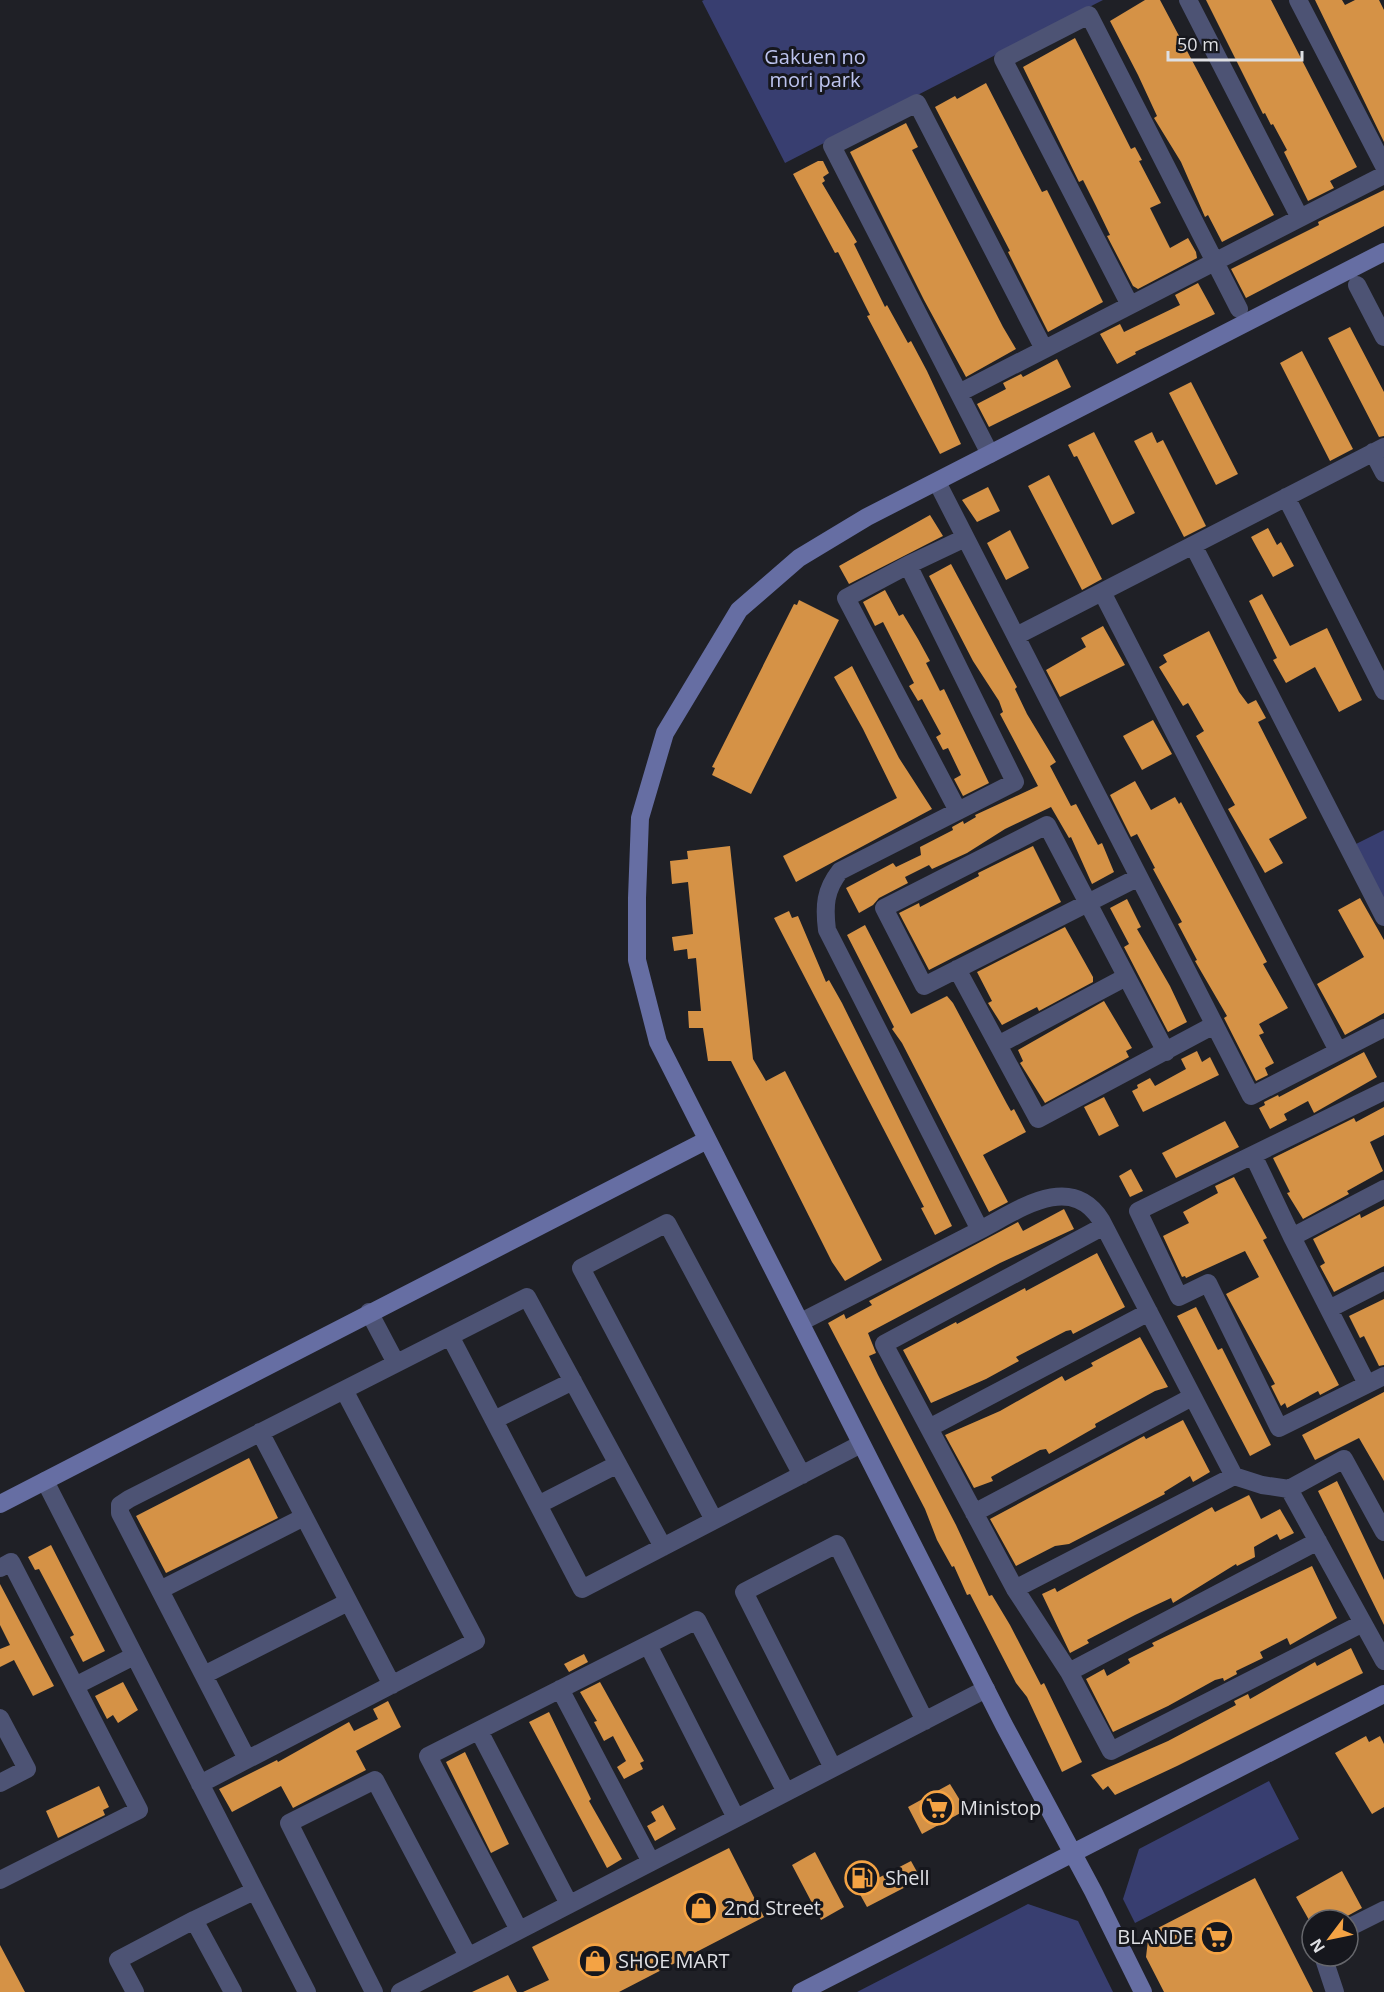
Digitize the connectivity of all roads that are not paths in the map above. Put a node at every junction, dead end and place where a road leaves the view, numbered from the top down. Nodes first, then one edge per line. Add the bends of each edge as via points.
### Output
1 (1188, 0) edge
2 (1298, 0) edge
3 (1384, 166) edge
4 (1384, 175) edge
5 (1300, 218) junction
6 (1384, 252) edge
7 (1216, 261) junction
8 (1357, 285) dead end
9 (1130, 305) junction
10 (1239, 309) dead end
11 (1384, 337) edge
12 (1044, 349) junction
13 (959, 393) junction
14 (1379, 450) edge
15 (990, 454) junction
16 (1384, 473) edge
17 (937, 482) junction
18 (1286, 497) junction
19 (966, 538) junction
20 (1193, 546) junction
21 (908, 565) junction
22 (1102, 592) junction
23 (1016, 636) junction
24 (1384, 691) edge
25 (957, 809) junction
26 (1139, 877) junction
27 (1087, 903) junction
28 (1384, 917) edge
29 (957, 969) junction
30 (1126, 977) junction
31 (1214, 1025) junction
32 (1384, 1028) edge
33 (998, 1045) junction
34 (1338, 1051) junction
35 (1166, 1052) junction
36 (1384, 1091) edge
37 (707, 1140) junction
38 (1253, 1155) junction
39 (1384, 1189) edge
40 (1104, 1226) junction
41 (980, 1230) junction
42 (1292, 1236) junction
43 (1384, 1281) edge
44 (1329, 1309) junction
45 (369, 1312) junction
46 (1149, 1312) junction
47 (801, 1322) junction
48 (450, 1336) junction
49 (396, 1363) junction
50 (1384, 1376) edge
51 (573, 1381) junction
52 (1367, 1384) junction
53 (344, 1390) junction
54 (1192, 1397) junction
55 (494, 1420) junction
56 (929, 1428) junction
57 (260, 1432) junction
58 (861, 1444) junction
59 (618, 1464) junction
60 (802, 1474) junction
61 (1234, 1476) junction
62 (45, 1481) junction
63 (1289, 1489) junction
64 (0, 1504) edge
65 (538, 1505) junction
66 (974, 1513) junction
67 (304, 1517) junction
68 (714, 1520) junction
69 (1384, 1532) edge
70 (1317, 1541) junction
71 (663, 1547) junction
72 (0, 1568) edge
73 (1015, 1589) junction
74 (160, 1590) junction
75 (348, 1602) junction
76 (1363, 1623) junction
77 (648, 1645) junction
78 (134, 1656) junction
79 (1384, 1660) edge
80 (1069, 1672) junction
81 (204, 1675) junction
82 (392, 1685) junction
83 (75, 1686) junction
84 (560, 1689) junction
85 (986, 1689) junction
86 (1384, 1694) edge
87 (0, 1718) edge
88 (925, 1721) junction
89 (478, 1731) junction
90 (247, 1759) junction
91 (833, 1768) junction
92 (0, 1783) edge
93 (200, 1784) junction
94 (786, 1792) junction
95 (736, 1818) junction
96 (1073, 1854) junction
97 (651, 1862) junction
98 (0, 1880) edge
99 (254, 1891) junction
100 (569, 1904) junction
101 (1384, 1910) edge
102 (194, 1920) junction
103 (1360, 1922) edge
104 (519, 1930) junction
105 (468, 1956) junction
106 (1327, 1968) edge
107 (135, 1992) edge
108 (233, 1992) edge
109 (307, 1992) edge
110 (374, 1992) edge
111 (400, 1992) edge
112 (801, 1992) edge
113 (1143, 1992) edge
114 (1335, 1992) edge

1 - 5 street
2 - 3 street
4 - 5 street
5 - 7 street
6 - 15 street
7 - 9 street
7 - 9 street via 1089,15 1002,59
7 - 10 street
8 - 11 street
9 - 12 street
12 - 13 street
12 - 13 street via 917,102 832,146
13 - 15 street
14 - 16 street
14 - 18 street
15 - 17 street
17 - 19 street
17 - 37 street via 867,517 800,558 739,610 665,733 640,818 637,960 658,1042
18 - 20 street
18 - 24 street
19 - 21 street
19 - 23 street
20 - 22 street
20 - 28 street
21 - 25 street via 1015,782
21 - 25 street via 846,598
22 - 23 street
22 - 34 street
23 - 26 street
25 - 41 street via 840,871 831,883 824,905 826,930
26 - 27 street
26 - 31 street
27 - 29 street
27 - 29 street via 1047,825 884,908 924,986
27 - 30 street
29 - 33 street
30 - 33 street
30 - 35 street
31 - 34 street via 1251,1096
31 - 35 street
32 - 34 street
33 - 35 street via 1038,1119
36 - 38 street
37 - 45 street
37 - 47 street
38 - 42 street
38 - 52 street via 1138,1211 1179,1297 1208,1283 1279,1428
39 - 42 street
40 - 41 street via 1087,1203 1060,1195 1038,1201
40 - 46 street
40 - 56 street via 884,1344
41 - 47 street
42 - 44 street
43 - 44 street
44 - 52 street
45 - 49 street
45 - 62 street
46 - 54 street
46 - 56 street
47 - 58 street
48 - 49 street
48 - 51 street via 527,1296
48 - 55 street
49 - 53 street
50 - 52 street
51 - 55 street
51 - 59 street
53 - 57 street
53 - 82 street via 476,1641
54 - 61 street
54 - 66 street
55 - 65 street
56 - 66 street
57 - 67 street
57 - 74 street via 120,1506 120,1513
58 - 60 street
58 - 85 street
59 - 65 street
59 - 71 street
60 - 68 street
60 - 68 street via 667,1223 581,1268
61 - 63 street
61 - 73 street
62 - 64 street
62 - 78 street
63 - 69 street via 1344,1459
63 - 70 street
65 - 71 street via 582,1589
66 - 73 street
67 - 74 street
67 - 75 street
68 - 71 street
70 - 76 street
70 - 80 street
72 - 83 street via 11,1562
73 - 80 street
74 - 81 street
75 - 81 street
75 - 82 street
76 - 79 street
76 - 80 street via 1111,1751
77 - 84 street
77 - 94 street via 697,1620
77 - 95 street
78 - 83 street
78 - 93 street
81 - 90 street
82 - 90 street
83 - 98 street via 139,1810
84 - 89 street
84 - 97 street
85 - 88 street
85 - 96 street
86 - 96 street
87 - 92 street via 27,1769
88 - 91 street
88 - 91 street via 837,1544 744,1592
89 - 100 street
89 - 104 street via 428,1756
90 - 93 street
91 - 94 street
93 - 99 street
94 - 95 street
95 - 97 street
96 - 112 street
96 - 113 street
97 - 100 street
99 - 102 street
99 - 109 street
100 - 104 street
101 - 103 street
102 - 107 street via 118,1960
102 - 108 street
104 - 105 street
105 - 110 street via 375,1780 289,1823
105 - 111 street
106 - 114 street

